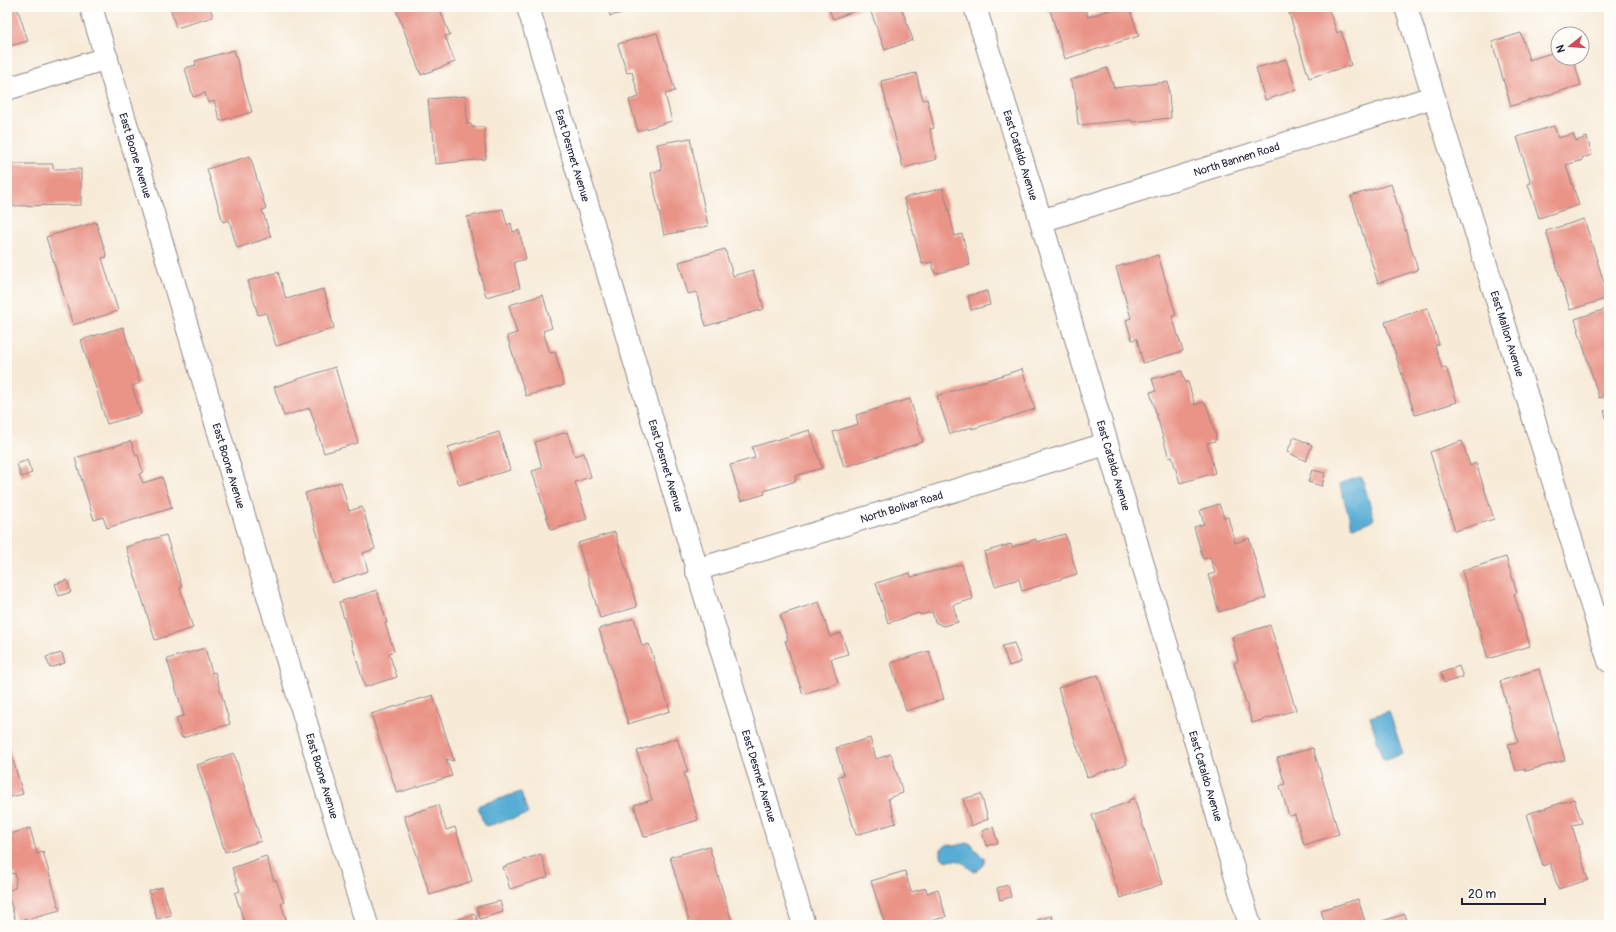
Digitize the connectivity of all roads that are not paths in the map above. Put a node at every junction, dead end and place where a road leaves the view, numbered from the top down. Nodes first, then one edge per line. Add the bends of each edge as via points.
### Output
1 (91, 7) edge
2 (528, 7) edge
3 (974, 7) edge
4 (1406, 7) edge
5 (107, 58) junction
6 (7, 89) edge
7 (1433, 97) junction
8 (1041, 221) junction
9 (1106, 444) junction
10 (696, 570) junction
11 (1609, 661) edge
12 (367, 925) edge
13 (804, 925) edge
14 (1250, 925) edge

1 - 5 street, East Boone Avenue
2 - 10 street, East Desmet Avenue
3 - 8 street, East Cataldo Avenue
4 - 7 street, East Mallon Avenue
5 - 6 street
5 - 12 street, East Boone Avenue
7 - 8 street, North Bannen Road
7 - 11 street, East Mallon Avenue
8 - 9 street, East Cataldo Avenue
9 - 10 street, North Bolivar Road
9 - 14 street, East Cataldo Avenue
10 - 13 street, East Desmet Avenue

